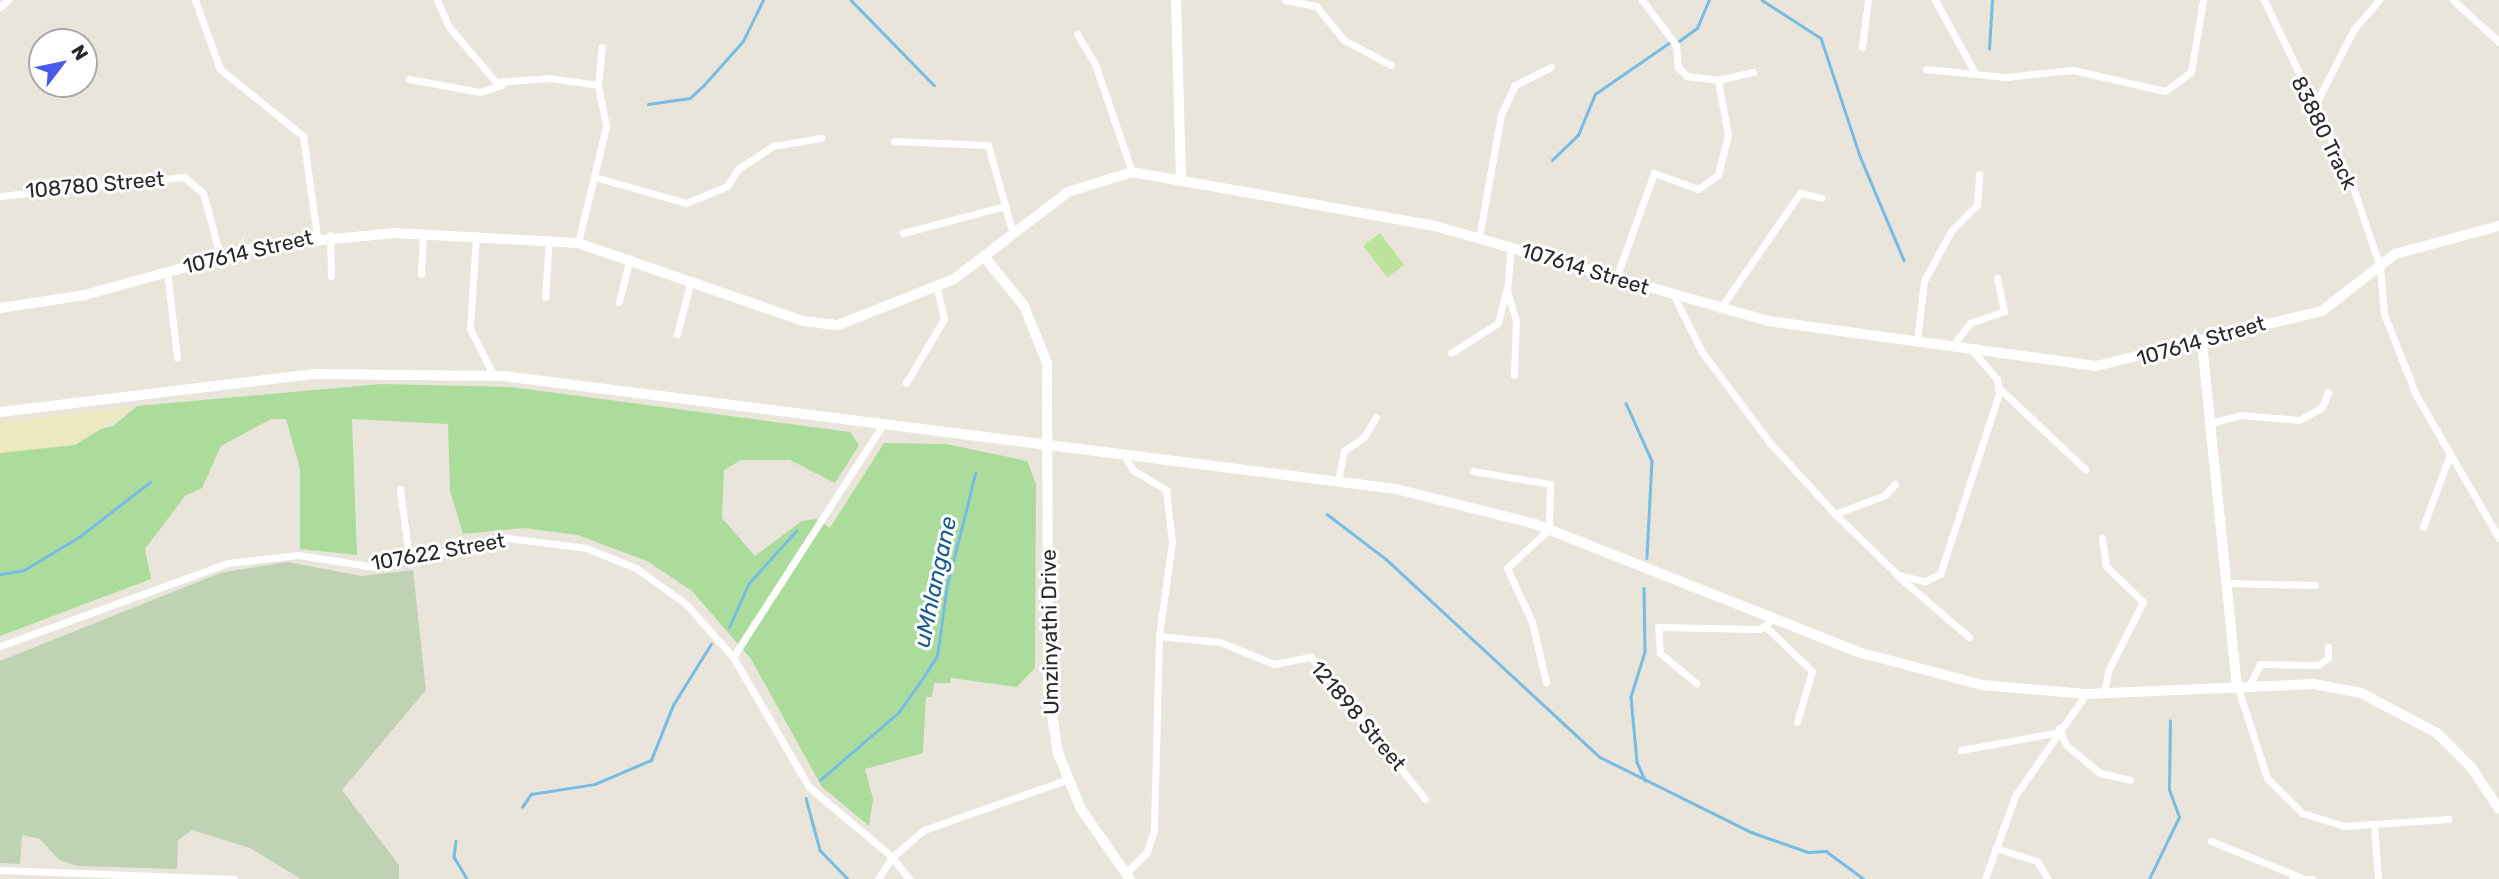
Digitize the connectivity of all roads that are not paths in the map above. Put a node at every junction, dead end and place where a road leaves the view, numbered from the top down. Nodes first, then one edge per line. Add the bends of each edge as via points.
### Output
1 (8, 0) edge
2 (195, 0) edge
3 (436, 0) edge
4 (1176, 0) edge
5 (1285, 0) edge
6 (1642, 0) edge
7 (1868, 0) edge
8 (1935, 0) edge
9 (2203, 0) edge
10 (2264, 0) edge
11 (2379, 0) edge
12 (2453, 0) edge
13 (0, 7) edge
14 (1077, 34) dead end
15 (2499, 42) edge
16 (602, 47) dead end
17 (1861, 47) dead end
18 (1391, 65) dead end
19 (1551, 67) dead end
20 (1926, 69) dead end
21 (1754, 72) dead end
22 (1975, 73) junction
23 (409, 79) dead end
24 (1718, 80) junction
25 (505, 85) junction
26 (598, 85) junction
27 (2313, 109) junction
28 (821, 138) dead end
29 (894, 141) dead end
30 (1132, 172) junction
31 (1979, 174) dead end
32 (1181, 176) junction
33 (595, 177) junction
34 (0, 197) edge
35 (1821, 198) dead end
36 (1005, 206) junction
37 (2499, 226) edge
38 (903, 233) dead end
39 (330, 234) junction
40 (423, 234) junction
41 (1013, 234) junction
42 (475, 235) junction
43 (317, 236) junction
44 (549, 238) junction
45 (1479, 238) junction
46 (578, 243) junction
47 (1511, 246) junction
48 (220, 255) junction
49 (630, 258) junction
50 (986, 259) junction
51 (2380, 267) junction
52 (167, 271) junction
53 (421, 274) dead end
54 (331, 276) dead end
55 (1616, 278) junction
56 (1997, 278) dead end
57 (692, 279) junction
58 (937, 288) junction
59 (1507, 291) junction
60 (545, 297) dead end
61 (1675, 298) junction
62 (619, 302) dead end
63 (0, 309) edge
64 (1720, 310) junction
65 (677, 334) dead end
66 (1917, 340) junction
67 (2202, 343) junction
68 (1953, 345) junction
69 (1971, 349) junction
70 (1451, 353) dead end
71 (177, 357) dead end
72 (1514, 375) dead end
73 (494, 376) junction
74 (906, 383) dead end
75 (2000, 389) junction
76 (2328, 392) dead end
77 (0, 412) edge
78 (1376, 417) dead end
79 (2211, 423) junction
80 (883, 426) junction
81 (1049, 447) junction
82 (1124, 454) junction
83 (2450, 454) junction
84 (2085, 468) dead end
85 (1473, 471) dead end
86 (1338, 481) junction
87 (1895, 484) dead end
88 (400, 489) dead end
89 (1835, 514) junction
90 (2423, 527) dead end
91 (1549, 529) junction
92 (2102, 538) dead end
93 (2499, 538) edge
94 (409, 559) junction
95 (1898, 575) junction
96 (2226, 583) junction
97 (2315, 585) dead end
98 (1774, 618) junction
99 (1766, 627) junction
100 (1159, 636) junction
101 (1969, 638) dead end
102 (0, 646) edge
103 (2328, 647) dead end
104 (733, 657) junction
105 (1546, 682) dead end
106 (1696, 683) dead end
107 (2250, 684) junction
108 (2236, 685) junction
109 (2104, 693) junction
110 (2086, 694) junction
111 (1797, 722) dead end
112 (2057, 731) junction
113 (1961, 750) dead end
114 (1066, 780) junction
115 (2130, 780) dead end
116 (1425, 799) dead end
117 (2499, 809) edge
118 (2449, 819) dead end
119 (2374, 825) junction
120 (2211, 842) dead end
121 (1995, 848) junction
122 (892, 857) junction
123 (0, 870) edge
124 (1128, 876) edge
125 (2296, 878) edge
126 (234, 879) edge
127 (878, 879) edge
128 (909, 879) edge
129 (1985, 879) edge
130 (2048, 879) edge
131 (2312, 879) edge
132 (2378, 879) edge

1 - 13 street
2 - 43 street via 220,69 303,136
3 - 25 street via 449,27
4 - 32 street
5 - 18 street via 1316,6 1344,40
6 - 24 street via 1677,47 1680,71
7 - 17 street
8 - 22 street
9 - 22 street via 2191,72 2171,89 2151,90 2074,71
10 - 27 street, 83880 Track
11 - 27 street via 2354,29
12 - 15 street
14 - 30 street via 1095,64
16 - 26 street
19 - 45 street via 1515,85 1501,115
20 - 22 street
21 - 24 street
23 - 25 street via 480,92
24 - 55 street via 1728,135 1718,175 1698,189 1654,173
25 - 26 street via 549,78
26 - 33 street via 606,126
27 - 51 street, 83880 Track via 2346,167
28 - 33 street via 773,146 738,169 727,186 686,203
29 - 36 street via 988,145
30 - 32 street, 107614 Street
30 - 41 street, 107614 Street via 1068,192
31 - 66 street via 1977,205 1951,231 1924,281
32 - 45 street, 107614 Street
33 - 46 street
34 - 48 street, 108780 Street via 184,177 203,193
35 - 64 street via 1800,193
36 - 38 street
36 - 41 street
37 - 51 street, 107614 Street via 2413,247
39 - 40 street, 107614 Street
39 - 43 street, 107614 Street
39 - 54 street, 107614 Street
40 - 42 street, 107614 Street
40 - 53 street
41 - 50 street, 107614 Street
42 - 44 street, 107614 Street
42 - 73 street via 470,329
43 - 48 street, 107614 Street
44 - 46 street, 107614 Street
44 - 60 street
45 - 47 street, 107614 Street
46 - 49 street, 107614 Street
47 - 55 street, 107614 Street
47 - 59 street
48 - 52 street, 107614 Street
49 - 57 street, 107614 Street
49 - 62 street
50 - 58 street, 107614 Street
50 - 81 street, Umzinyathi Drive via 1024,306 1041,341
51 - 67 street, 107614 Street via 2331,308
51 - 83 street, 83880 Track via 2384,314 2416,395
52 - 63 street, 107614 Street via 74,298
52 - 71 street, 107614 Street
55 - 61 street, 107614 Street
56 - 68 street via 2004,312 1970,323
57 - 58 street, 107614 Street via 827,326 870,317
57 - 65 street
58 - 74 street via 944,319
59 - 70 street via 1498,323
59 - 72 street via 1516,320
61 - 64 street, 107614 Street
61 - 89 street via 1703,352 1770,443
64 - 66 street, 107614 Street
66 - 68 street, 107614 Street
67 - 69 street, 107614 Street via 2096,366
67 - 79 street
68 - 69 street, 107614 Street
69 - 75 street
73 - 77 street via 313,374
73 - 80 street
75 - 84 street
75 - 95 street via 1943,568 1925,581
76 - 79 street via 2322,407 2299,420 2240,415
78 - 86 street via 1364,437 1344,451
79 - 96 street
80 - 81 street
80 - 104 street
81 - 82 street
81 - 114 street, Umzinyathi Drive via 1048,690
82 - 86 street
82 - 100 street via 1133,470 1168,493 1171,559
83 - 90 street
83 - 93 street, 83880 Track
85 - 91 street via 1548,482
86 - 91 street via 1473,506
87 - 89 street
88 - 94 street
89 - 95 street
91 - 98 street
91 - 105 street via 1507,568 1532,622
92 - 109 street via 2106,566 2143,602 2108,671
94 - 102 street, 107622 Street via 375,567 298,555 228,563
94 - 104 street, 107622 Street via 508,538 586,548 672,592
95 - 101 street via 1923,603
96 - 97 street
96 - 108 street
98 - 99 street
98 - 110 street via 1919,671 1982,685
99 - 106 street via 1658,627 1660,653
99 - 111 street via 1812,671
100 - 116 street, 121898 Street via 1220,642 1273,664 1313,658
100 - 124 street via 1154,830 1147,852
103 - 107 street via 2328,658 2318,665 2260,664
104 - 122 street, 107622 Street via 808,787
107 - 108 street
107 - 117 street via 2336,687 2399,708 2456,750
108 - 109 street
108 - 119 street via 2261,766 2286,802 2327,824
109 - 110 street
110 - 112 street
112 - 113 street via 2009,747
112 - 115 street via 2070,749 2099,773
112 - 121 street via 2015,796
114 - 122 street via 932,826
114 - 124 street, Umzinyathi Drive
118 - 119 street
119 - 132 street
120 - 125 street
121 - 129 street
121 - 130 street via 2037,861
122 - 127 street
122 - 128 street, 107622 Street
123 - 126 street
125 - 131 street

